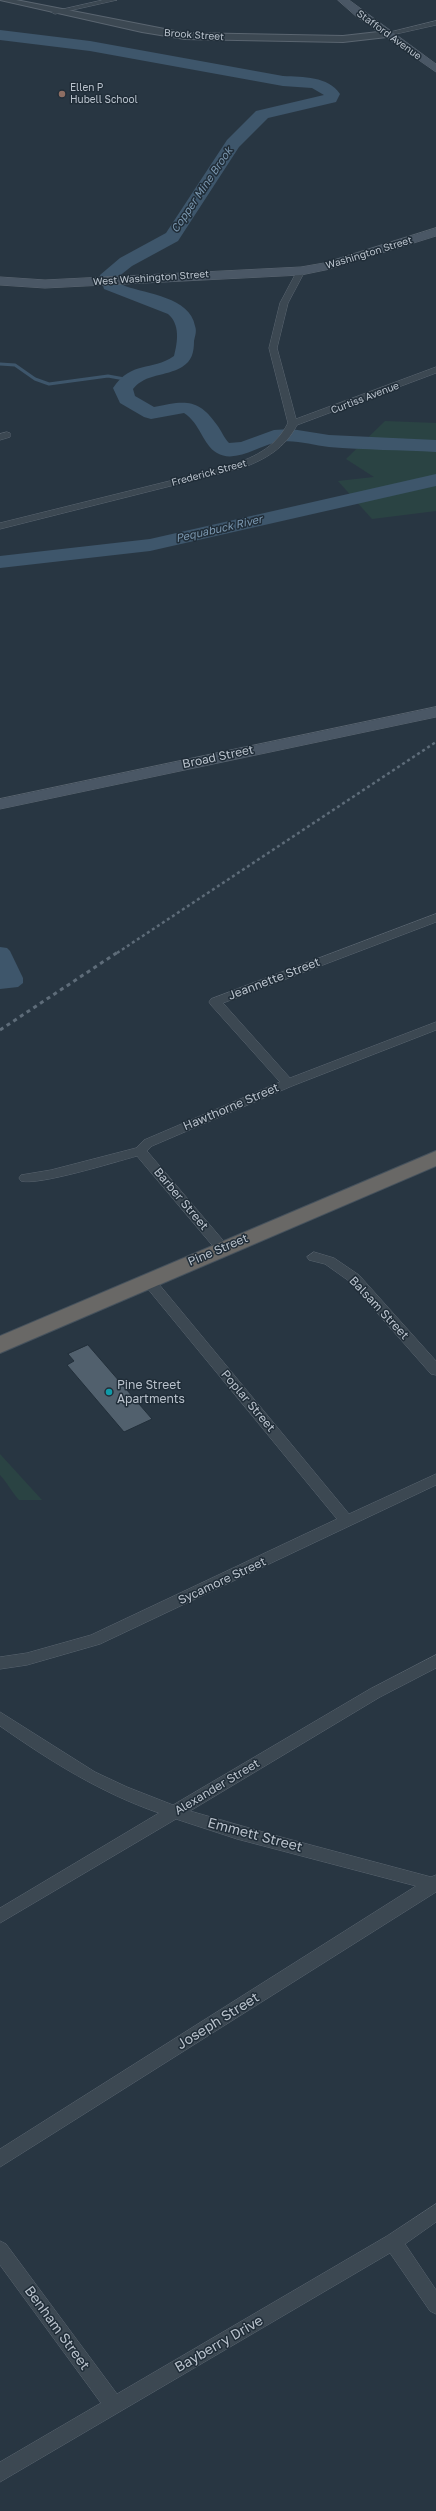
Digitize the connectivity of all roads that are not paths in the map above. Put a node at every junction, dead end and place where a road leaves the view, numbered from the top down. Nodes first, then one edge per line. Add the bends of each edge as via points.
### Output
1 (4, 0) edge
2 (113, 0) edge
3 (343, 0) edge
4 (55, 12) junction
5 (436, 23) edge
6 (387, 34) junction
7 (436, 69) edge
8 (436, 232) edge
9 (301, 271) junction
10 (0, 281) edge
11 (436, 370) edge
12 (293, 423) junction
13 (0, 526) edge
14 (436, 712) edge
15 (0, 804) edge
16 (436, 918) edge
17 (436, 1026) edge
18 (288, 1084) junction
19 (140, 1150) junction
20 (436, 1158) edge
21 (24, 1178) dead end
22 (222, 1248) junction
23 (314, 1257) dead end
24 (148, 1280) junction
25 (0, 1345) edge
26 (436, 1370) edge
27 (436, 1479) edge
28 (348, 1522) junction
29 (436, 1660) edge
30 (0, 1663) edge
31 (0, 1718) edge
32 (175, 1813) junction
33 (435, 1884) edge
34 (0, 1916) edge
35 (0, 2159) edge
36 (436, 2212) edge
37 (393, 2242) junction
38 (0, 2250) edge
39 (436, 2305) edge
40 (114, 2406) junction
41 (0, 2473) edge

1 - 4 street, Brook Street
2 - 4 street
3 - 6 main road, Stafford Avenue
4 - 6 street, Brook Street via 185,36 343,38
5 - 6 street
6 - 7 main road, Stafford Avenue
8 - 9 main road, Washington Street via 326,266
9 - 10 main road, West Washington Street via 45,284
9 - 12 street via 284,303 273,348
11 - 12 street, Curtiss Avenue
12 - 13 street, Frederick Street via 283,442 252,462
14 - 15 main road, Broad Street
16 - 18 street, Jeannette Street via 215,1002
17 - 18 street, Hawthorne Street
18 - 19 street, Hawthorne Street via 148,1143
19 - 21 street, Hawthorne Street via 51,1174
19 - 22 street, Barber Street
20 - 22 highway, Pine Street
22 - 24 highway, Pine Street
23 - 26 street, Balsam Street via 329,1261 354,1278
24 - 25 highway, Pine Street
24 - 28 street, Poplar Street
27 - 28 street, Sycamore Street
28 - 30 street, Sycamore Street via 95,1640 27,1659
29 - 32 street, Alexander Street via 375,1693
31 - 32 street, Emmett Street via 82,1772
32 - 33 street, Emmett Street
32 - 34 street, Alexander Street
33 - 35 street, Joseph Street
36 - 37 street, Bayberry Drive
37 - 39 street
37 - 40 street, Bayberry Drive
38 - 40 street, Benham Street
40 - 41 street, Bayberry Drive

